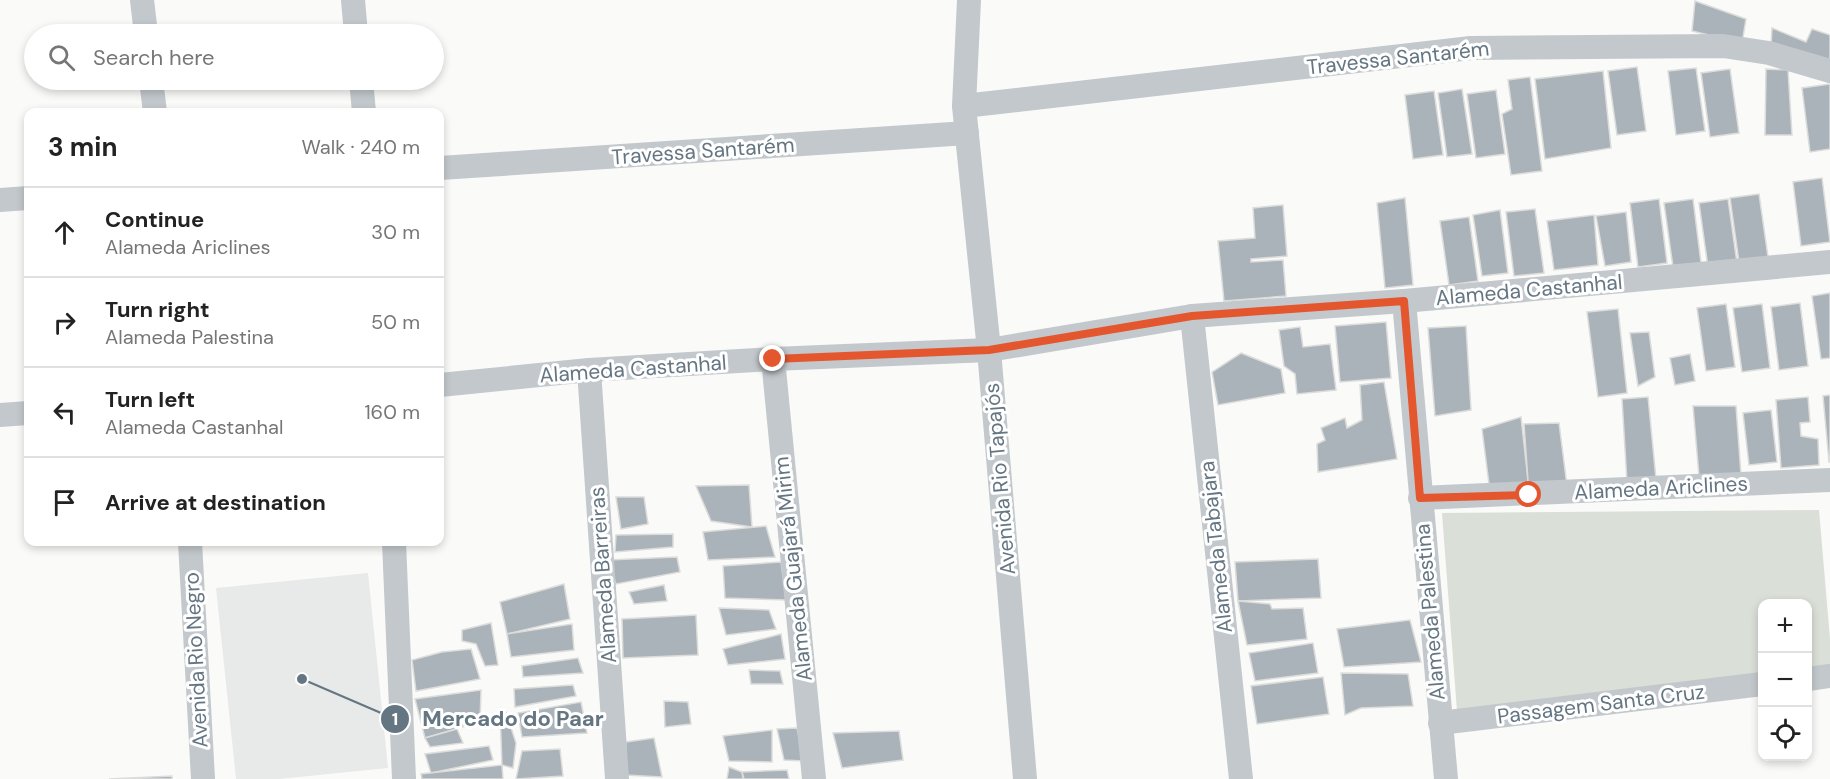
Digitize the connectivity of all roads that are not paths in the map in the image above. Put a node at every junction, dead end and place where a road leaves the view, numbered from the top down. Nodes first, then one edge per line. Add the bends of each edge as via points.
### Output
1 (142, 0) edge
2 (353, 0) edge
3 (969, 0) edge
4 (145, 24) edge
5 (355, 24) edge
6 (1830, 71) edge
7 (152, 90) edge
8 (362, 90) edge
9 (964, 106) junction
10 (154, 108) edge
11 (364, 108) edge
12 (967, 133) junction
13 (444, 168) edge
14 (24, 198) edge
15 (0, 200) edge
16 (1830, 262) edge
17 (1404, 301) junction
18 (1192, 316) junction
19 (989, 350) junction
20 (773, 359) junction
21 (589, 370) junction
22 (444, 385) edge
23 (24, 413) edge
24 (0, 416) edge
25 (1830, 480) edge
26 (1420, 498) junction
27 (190, 546) edge
28 (394, 546) edge
29 (1830, 676) edge
30 (1812, 678) edge
31 (1758, 684) edge
32 (1440, 723) junction
33 (203, 779) edge
34 (404, 779) edge
35 (617, 779) edge
36 (814, 779) edge
37 (1025, 779) edge
38 (1241, 779) edge
39 (1446, 779) edge

1 - 4 street
2 - 5 street
3 - 9 street, Avenida Rio Tapajós
6 - 9 street, Travessa Santarém via 1769,52 1723,46 1471,48
7 - 10 street
8 - 11 street
9 - 12 street, Avenida Rio Tapajós
12 - 13 street, Travessa Santarém
12 - 19 street, Avenida Rio Tapajós
14 - 15 street
16 - 17 street, Alameda Castanhal
17 - 18 street, Alameda Castanhal
17 - 26 street, Alameda Palestina
18 - 19 street, Alameda Castanhal
18 - 38 street, Alameda Tabajara
19 - 20 street, Alameda Castanhal
19 - 37 street, Avenida Rio Tapajós
20 - 21 street, Alameda Castanhal
20 - 36 street, Alameda Guajará Mirim
21 - 22 street, Alameda Castanhal
21 - 35 street, Alameda Barreiras
23 - 24 street
25 - 26 street, Alameda Ariclines
26 - 32 street, Alameda Palestina
27 - 33 street, Avenida Rio Negro
28 - 34 street
29 - 30 street
31 - 32 street, Passagem Santa Cruz
32 - 39 street, Alameda Palestina

